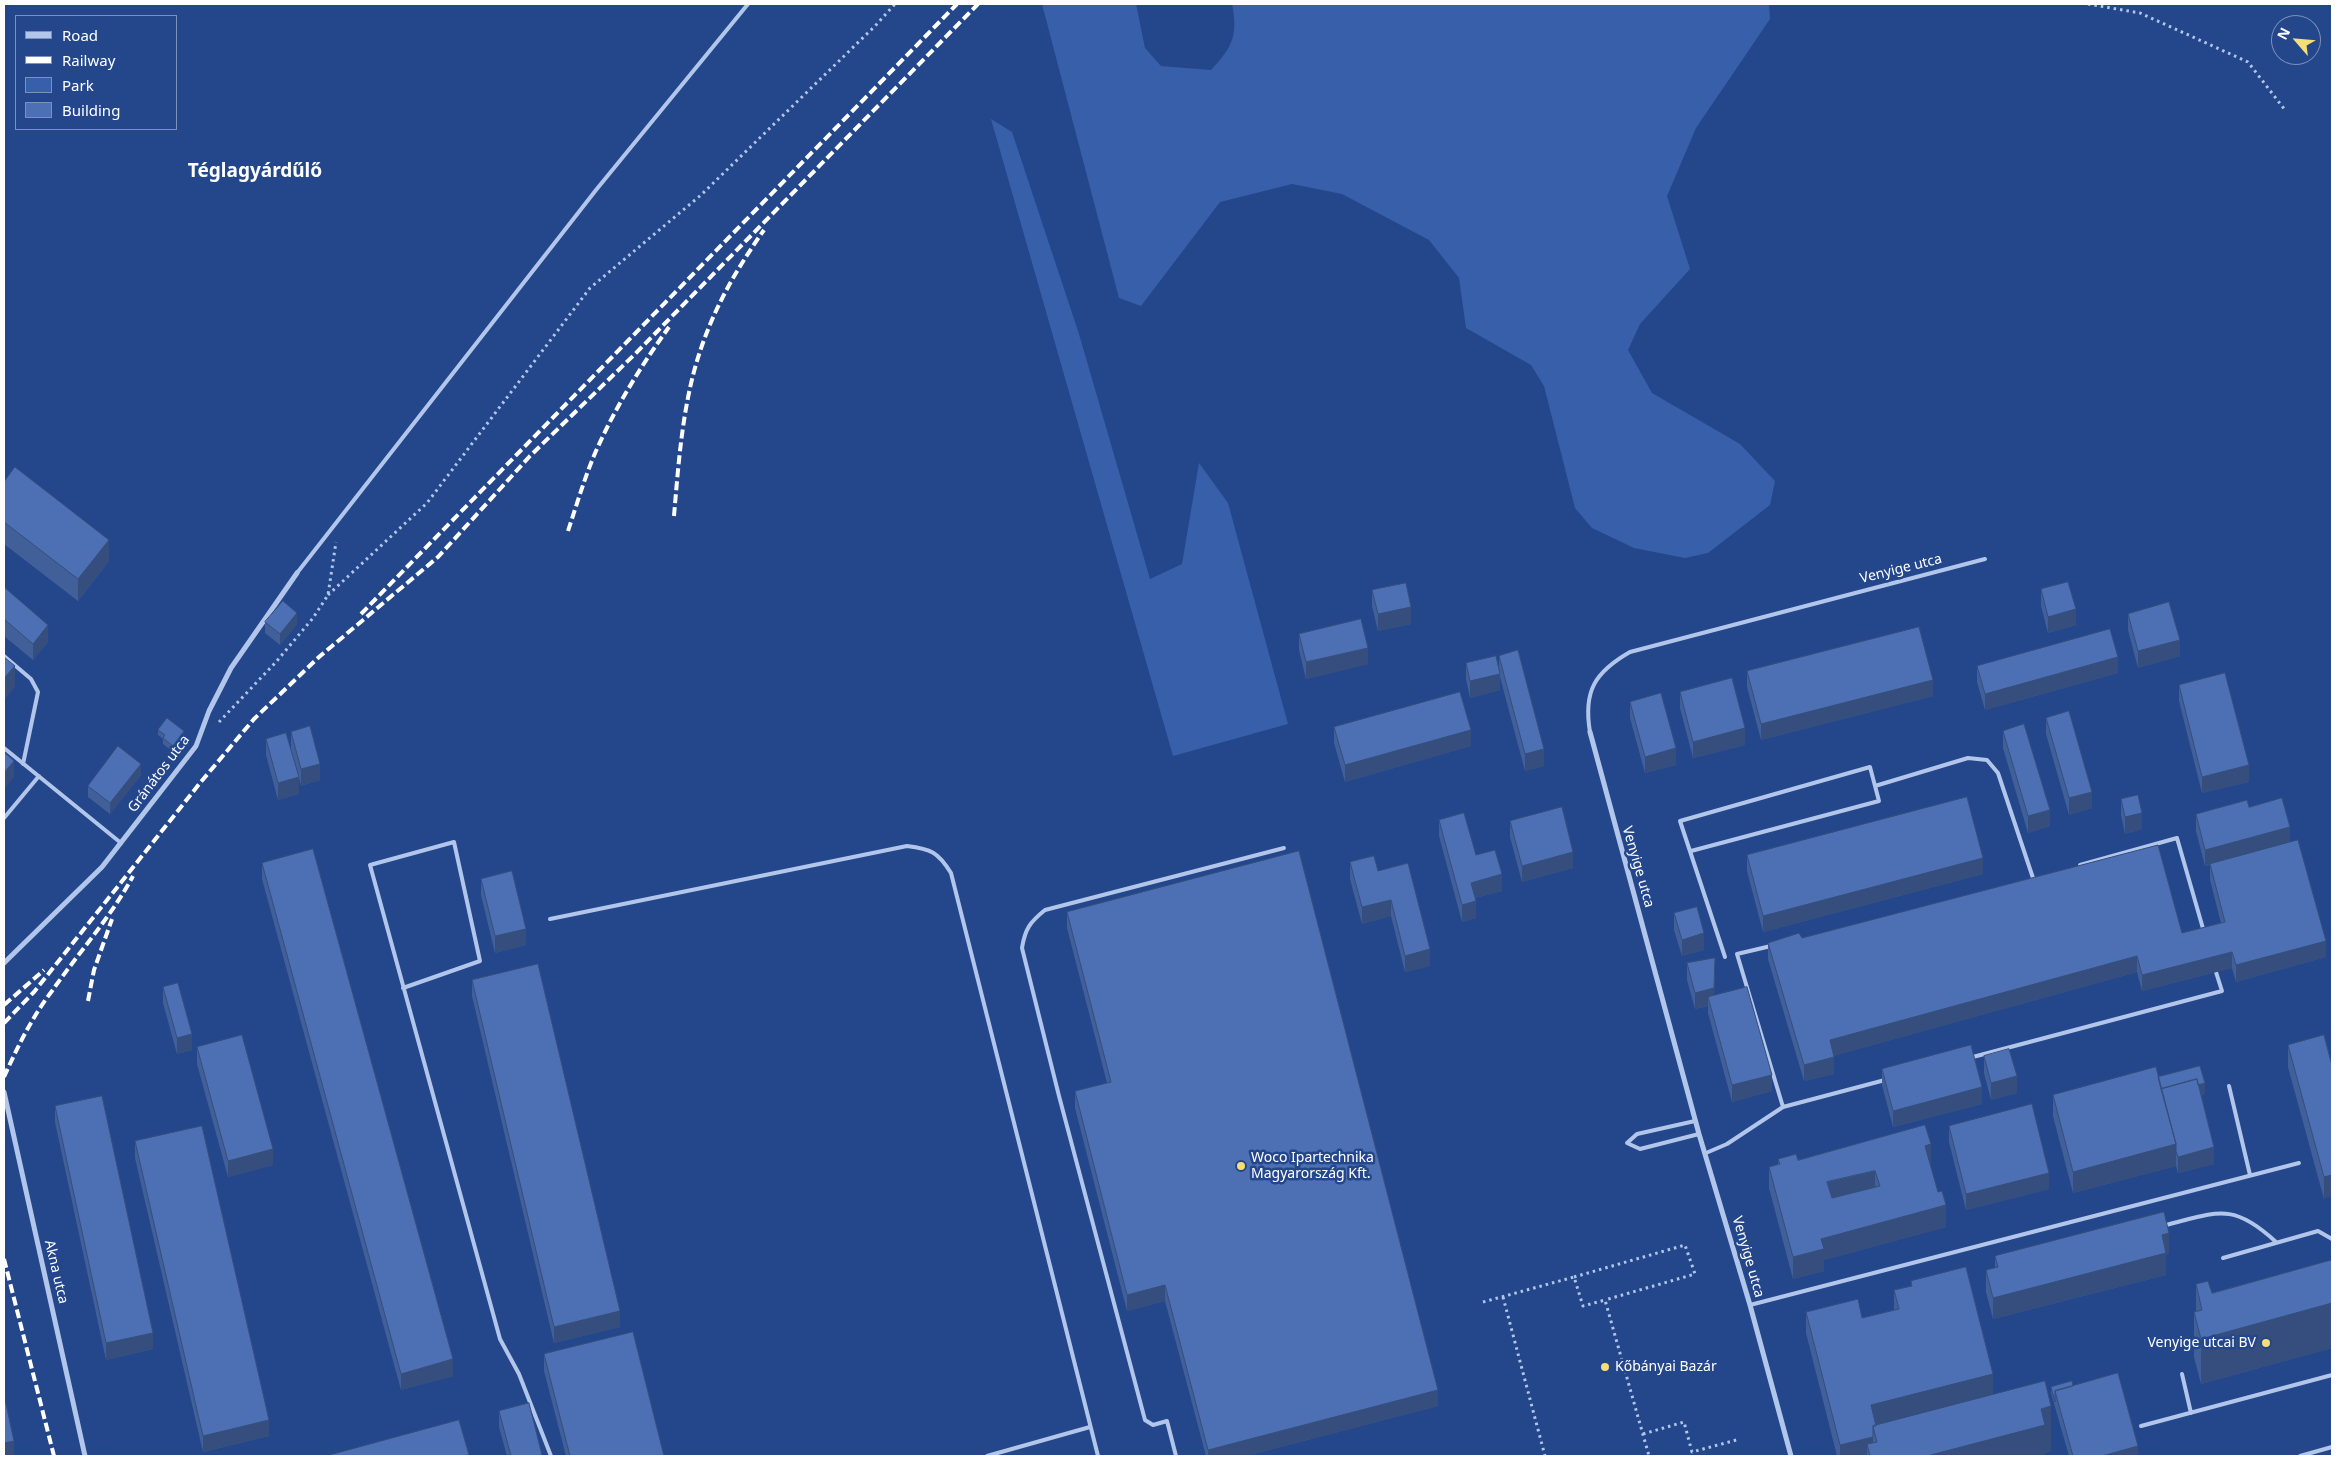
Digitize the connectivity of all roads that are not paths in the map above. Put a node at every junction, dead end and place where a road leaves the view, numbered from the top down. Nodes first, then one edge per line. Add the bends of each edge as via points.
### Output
1 (748, 4) edge
2 (1985, 559) dead end
3 (298, 573) joint
4 (4, 656) edge
5 (1590, 732) joint
6 (4, 748) edge
7 (23, 764) junction
8 (38, 776) junction
9 (1875, 786) junction
10 (4, 818) edge
11 (121, 843) junction
12 (1284, 848) dead end
13 (1690, 851) junction
14 (2079, 866) edge
15 (2042, 876) edge
16 (2033, 878) junction
17 (2024, 881) edge
18 (550, 919) dead end
19 (2205, 934) edge
20 (1774, 945) edge
21 (1725, 957) dead end
22 (2213, 962) edge
23 (4, 963) edge
24 (403, 988) junction
25 (1964, 1059) edge
26 (1888, 1079) edge
27 (2229, 1086) dead end
28 (4, 1092) edge
29 (1783, 1107) junction
30 (1695, 1121) junction
31 (1699, 1134) junction
32 (1706, 1154) junction
33 (2299, 1162) dead end
34 (2250, 1175) junction
35 (2166, 1225) edge
36 (2332, 1239) edge
37 (2276, 1242) junction
38 (2223, 1258) dead end
39 (1750, 1305) junction
40 (2182, 1374) dead end
41 (2332, 1375) edge
42 (2191, 1413) junction
43 (2142, 1426) dead end
44 (1090, 1427) junction
45 (2332, 1448) edge
46 (85, 1456) edge
47 (551, 1456) edge
48 (987, 1456) edge
49 (1098, 1456) edge
50 (1176, 1456) edge
51 (1791, 1456) edge
52 (2300, 1456) edge

1 - 3 lane via 596,190
2 - 5 lane, Venyige utca via 1630,652 1607,667 1595,683 1587,700
3 - 11 street, Gránátos utca via 231,668 196,746
4 - 7 lane via 31,679 38,692
5 - 30 street, Venyige utca
6 - 7 lane
7 - 8 lane
8 - 10 lane
8 - 11 lane
9 - 13 lane via 1879,801
9 - 13 lane via 1870,767 1680,821
9 - 16 lane via 1968,758 1987,760 1998,773
11 - 23 street, Gránátos utca via 102,867
12 - 50 lane via 1045,910 1025,932 1022,948 1145,1420 1154,1425 1167,1421
13 - 21 lane
14 - 19 lane via 2177,838
15 - 16 lane
16 - 17 lane
18 - 44 lane via 907,846 925,848 941,856 951,873
20 - 29 lane via 1737,954
22 - 25 lane via 2222,991
24 - 24 lane via 370,865 454,842 480,961
24 - 47 lane via 500,1339 519,1374
26 - 29 lane
27 - 34 lane
28 - 46 street, Akna utca
29 - 32 lane
30 - 31 street, Venyige utca
30 - 31 lane via 1637,1134 1626,1144 1640,1149
31 - 32 street, Venyige utca
32 - 39 street, Venyige utca
33 - 34 lane
34 - 39 lane
35 - 37 lane via 2230,1212 2260,1227
36 - 37 lane via 2318,1231
37 - 38 lane
39 - 51 street, Venyige utca
40 - 42 lane
41 - 42 lane
42 - 43 lane
44 - 48 lane
44 - 49 lane
45 - 52 lane

